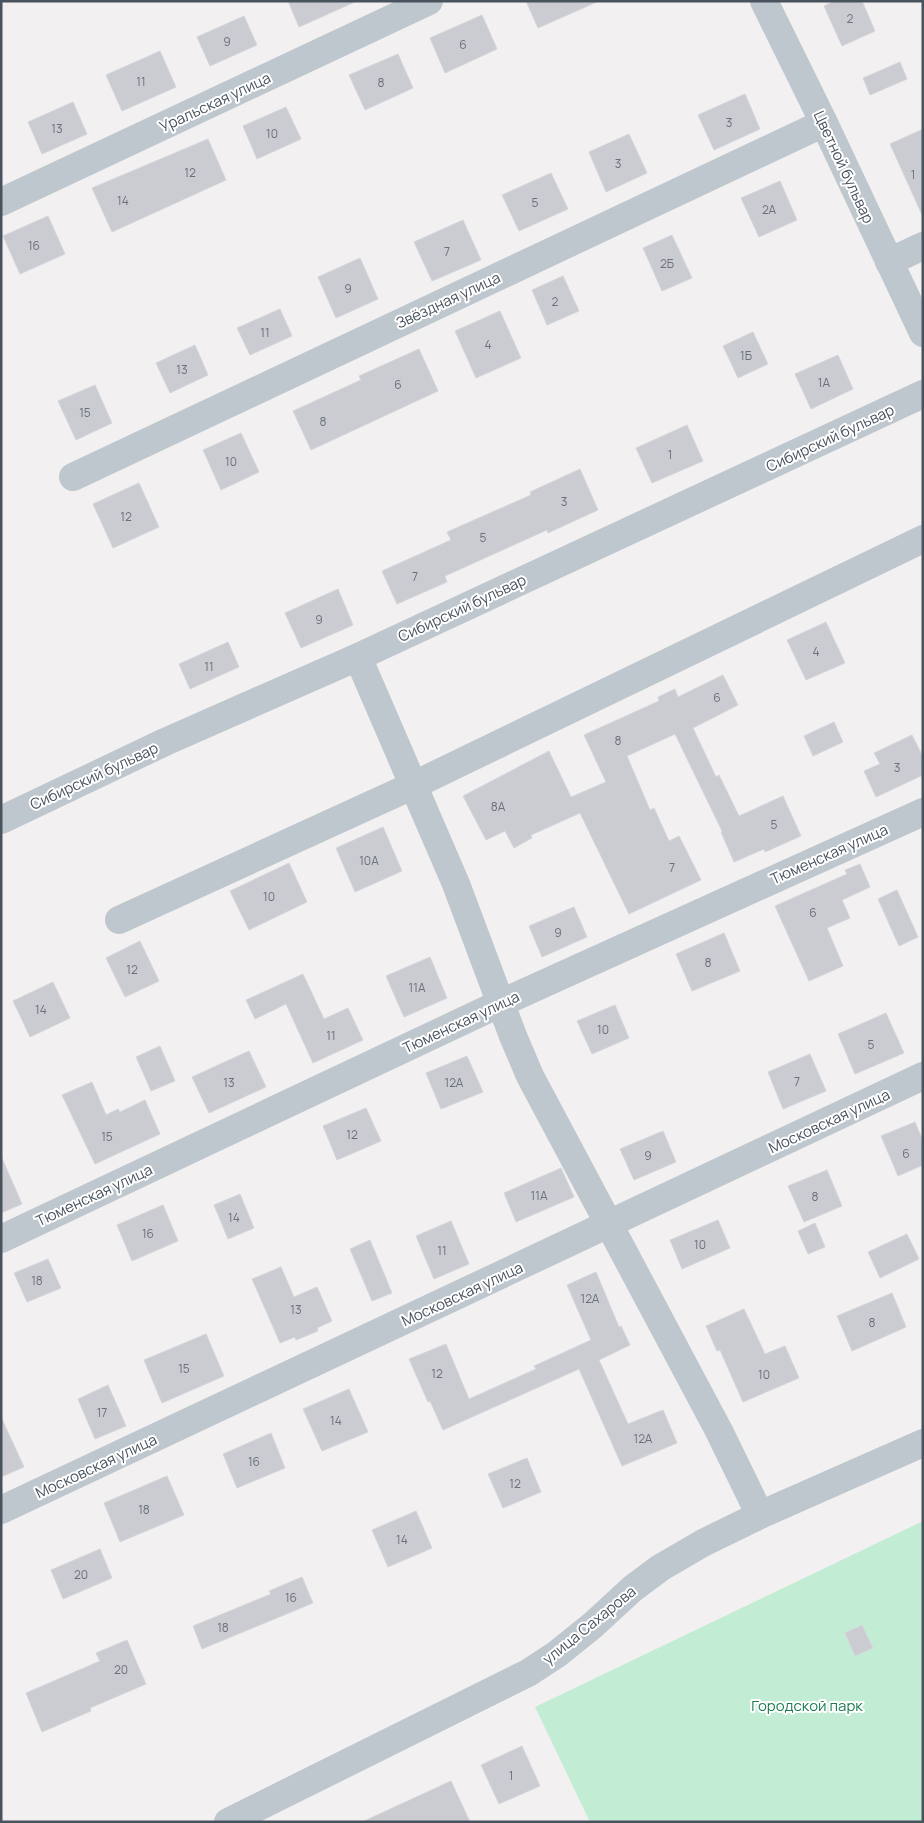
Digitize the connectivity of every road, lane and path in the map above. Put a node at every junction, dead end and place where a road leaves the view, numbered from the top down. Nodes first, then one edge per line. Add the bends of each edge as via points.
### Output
1 (428, 1) edge
2 (764, 1) edge
3 (824, 123) junction
4 (1, 202) edge
5 (923, 246) edge
6 (889, 262) junction
7 (923, 334) edge
8 (923, 394) edge
9 (73, 477) dead end
10 (923, 538) edge
11 (358, 657) junction
12 (414, 785) junction
13 (923, 812) edge
14 (1, 820) edge
15 (119, 920) dead end
16 (501, 1003) junction
17 (923, 1076) edge
18 (610, 1225) junction
19 (1, 1238) edge
20 (923, 1443) edge
21 (1, 1510) edge
22 (760, 1515) junction
23 (228, 1822) edge

1 - 4 street, Уральская улица
2 - 3 street, Цветной бульвар
3 - 6 street, Цветной бульвар
3 - 9 street, Звёздная улица
5 - 6 street
6 - 7 street, Цветной бульвар
8 - 11 street, Сибирский бульвар
10 - 12 street
11 - 12 street
11 - 14 street, Сибирский бульвар
12 - 15 street
12 - 16 street
13 - 16 street, Тюменская улица
16 - 18 street via 530,1076
16 - 19 street, Тюменская улица
17 - 18 street, Московская улица
18 - 21 street, Московская улица
18 - 22 street
20 - 22 street, улица Сахарова
22 - 23 street, улица Сахарова via 660,1568 557,1654 528,1673

